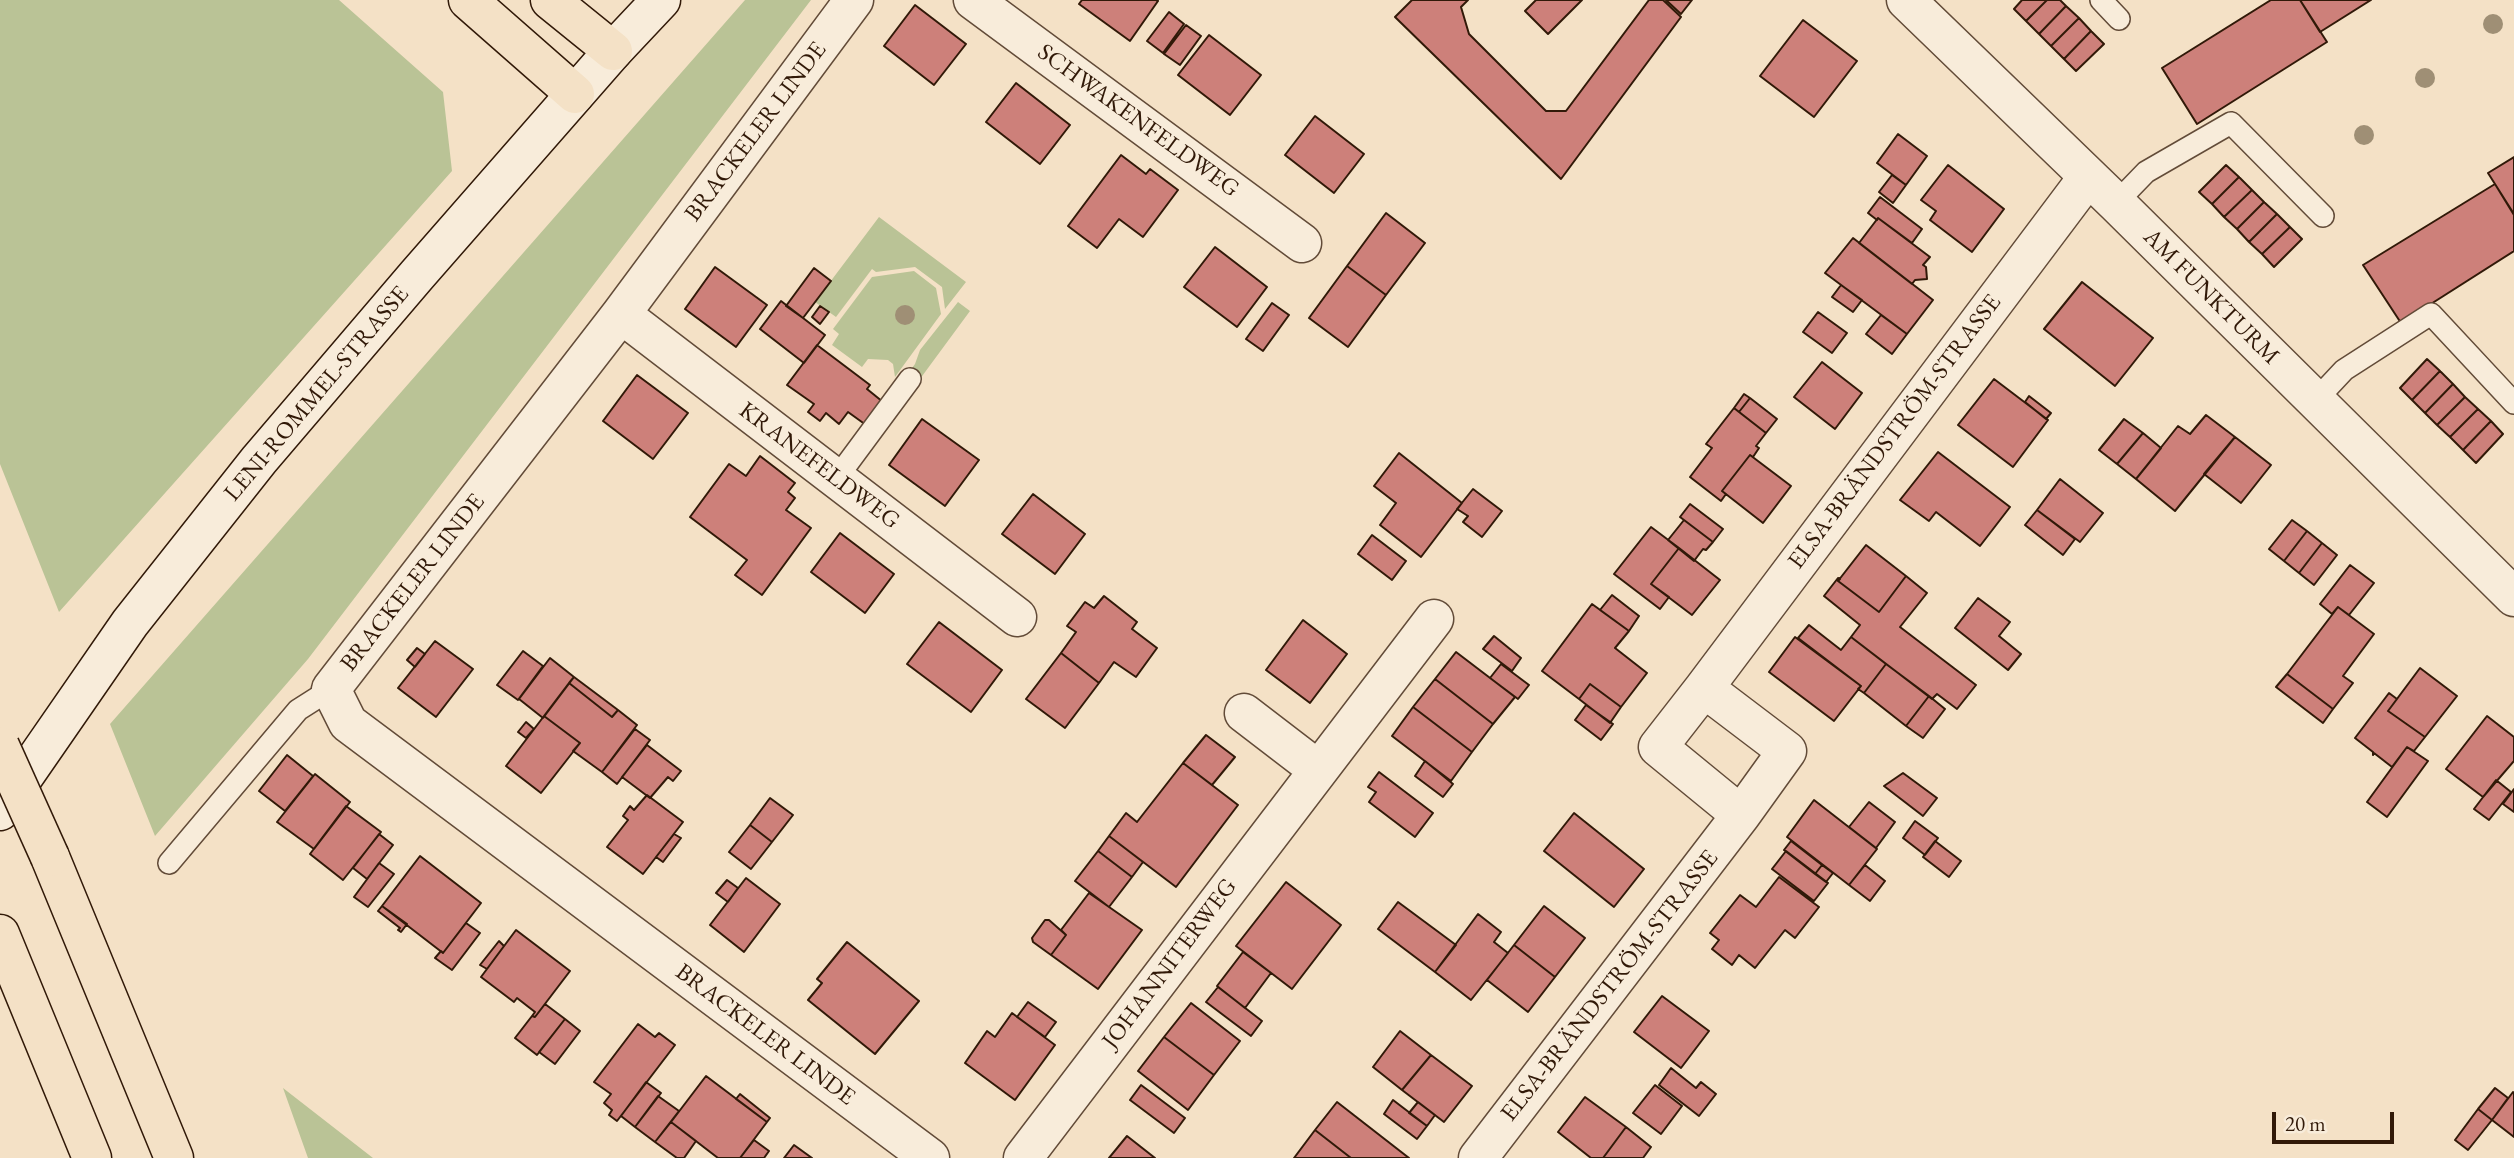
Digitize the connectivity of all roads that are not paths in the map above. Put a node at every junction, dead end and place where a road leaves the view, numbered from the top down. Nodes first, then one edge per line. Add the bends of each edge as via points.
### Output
1 (468, 0) edge
2 (550, 0) edge
3 (661, 0) edge
4 (854, 0) edge
5 (973, 0) edge
6 (2101, 0) edge
7 (1913, 2) edge
8 (2119, 19) dead end
9 (613, 51) junction
10 (575, 94) junction
11 (2088, 177) junction
12 (2116, 203) junction
13 (2323, 216) dead end
14 (1302, 243) dead end
15 (621, 314) junction
16 (910, 379) dead end
17 (2315, 401) junction
18 (2514, 403) edge
19 (835, 479) junction
20 (2514, 597) edge
21 (1017, 617) dead end
22 (1434, 619) dead end
23 (1704, 688) junction
24 (331, 689) junction
25 (1244, 713) dead end
26 (0, 746) edge
27 (1317, 769) junction
28 (0, 811) edge
29 (1741, 815) junction
30 (169, 863) dead end
31 (0, 934) edge
32 (92, 1158) edge
33 (174, 1158) edge
34 (930, 1158) edge
35 (1023, 1158) edge
36 (1478, 1158) edge

1 - 10 highway
2 - 9 highway
3 - 9 street, LENI-ROMMEL-STRASSE
4 - 15 street, BRACKELER LINDE
5 - 14 street, SCHWAKENFELDWEG
6 - 8 lane
7 - 11 street, AM FUNKTURM
9 - 10 street, LENI-ROMMEL-STRASSE
10 - 28 street, LENI-ROMMEL-STRASSE via 251,471 130,623
11 - 12 street, AM FUNKTURM
11 - 23 street, ELSA-BRÄNDSTRÖM-STRASSE
12 - 13 lane via 2146,172 2231,122
12 - 17 street, AM FUNKTURM
15 - 19 street, KRANEFELDWEG
15 - 24 street, BRACKELER LINDE
16 - 19 lane
17 - 18 lane via 2344,370 2431,314
17 - 20 street, AM FUNKTURM
19 - 21 street, KRANEFELDWEG
22 - 27 street, JOHANNITERWEG
23 - 29 street, ELSA-BRÄNDSTRÖM-STRASSE via 1658,747
23 - 29 street, ELSA-BRÄNDSTRÖM-STRASSE via 1787,751
24 - 30 lane via 298,710
24 - 34 street, BRACKELER LINDE via 348,723
25 - 27 street
26 - 33 highway, bridge
27 - 35 street, JOHANNITERWEG
29 - 36 street, ELSA-BRÄNDSTRÖM-STRASSE
31 - 32 highway

